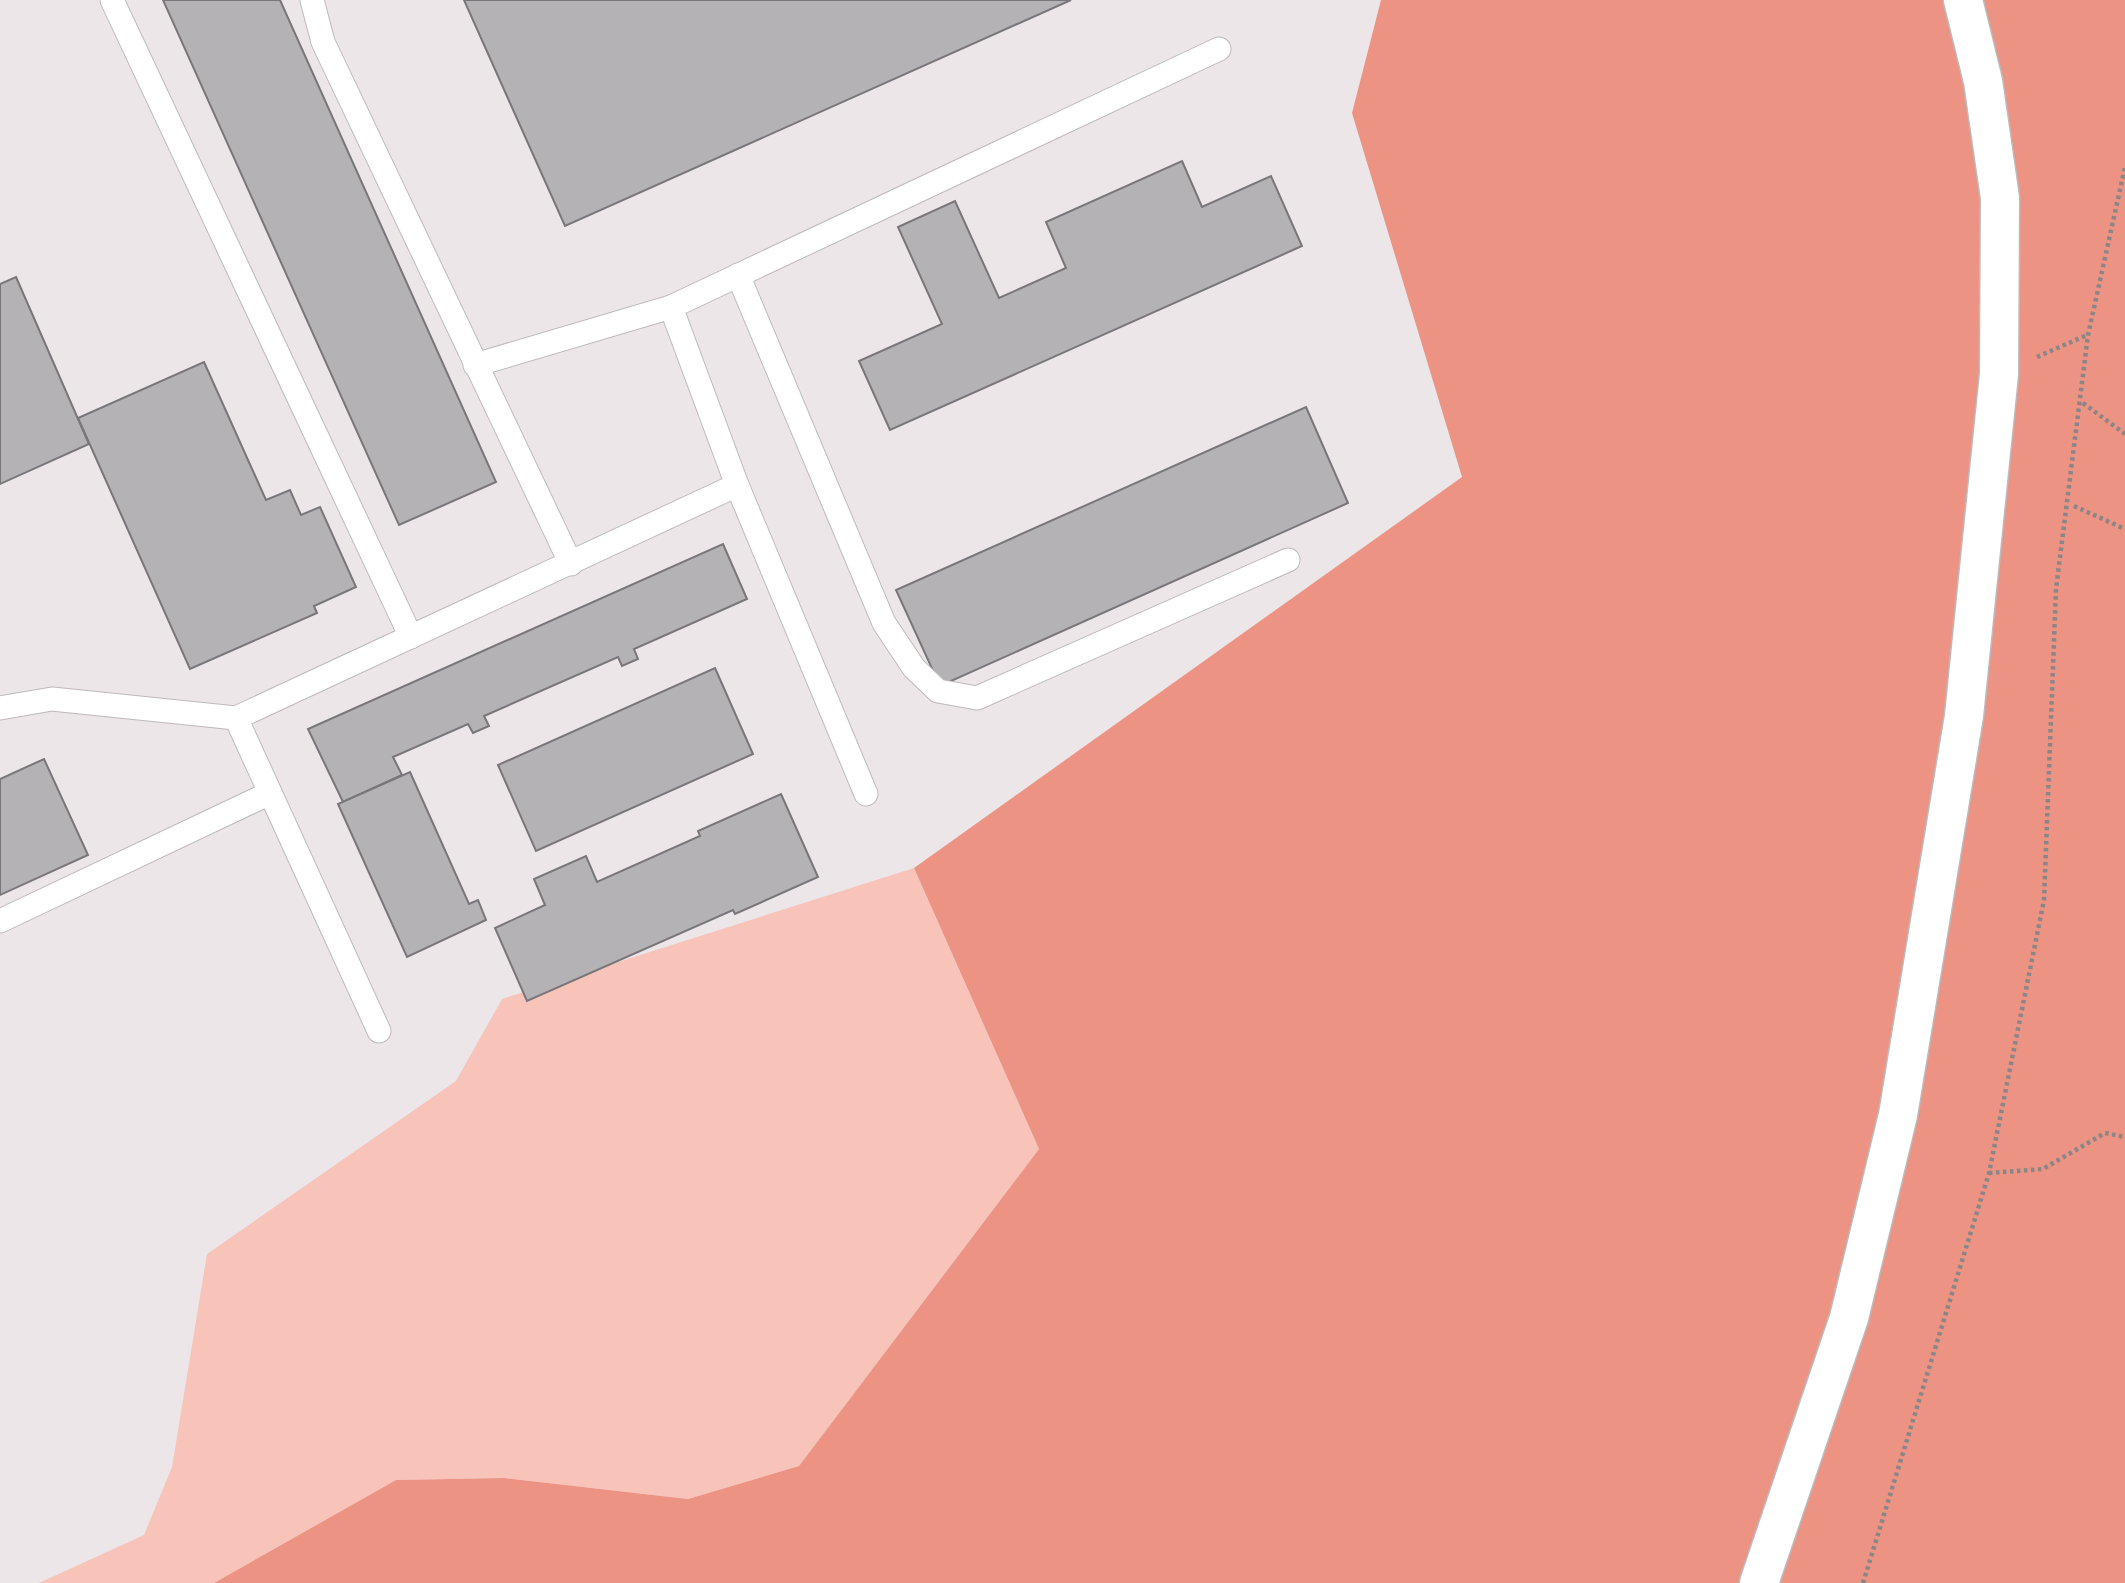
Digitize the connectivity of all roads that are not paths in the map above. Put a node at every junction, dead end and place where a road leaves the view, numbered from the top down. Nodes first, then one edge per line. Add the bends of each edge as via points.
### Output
1 (112, 0) edge
2 (312, 0) edge
3 (1963, 0) edge
4 (1219, 49) dead end
5 (738, 275) junction
6 (671, 307) junction
7 (475, 365) junction
8 (737, 485) junction
9 (1287, 560) dead end
10 (571, 564) junction
11 (411, 637) junction
12 (0, 708) edge
13 (236, 718) junction
14 (270, 793) junction
15 (866, 794) dead end
16 (0, 921) edge
17 (379, 1031) dead end
18 (1759, 1583) edge

1 - 11 lane
2 - 7 lane via 323,42
3 - 18 street via 1983,81 2000,198 1999,374 1964,716 1898,1115 1849,1318
4 - 5 lane
5 - 6 lane
5 - 9 lane via 884,623 914,668 938,691 977,698
6 - 7 lane
6 - 8 lane
7 - 10 lane
8 - 10 lane
8 - 15 lane
10 - 11 lane
11 - 13 lane
12 - 13 lane via 52,699
13 - 14 lane
14 - 16 lane
14 - 17 lane

